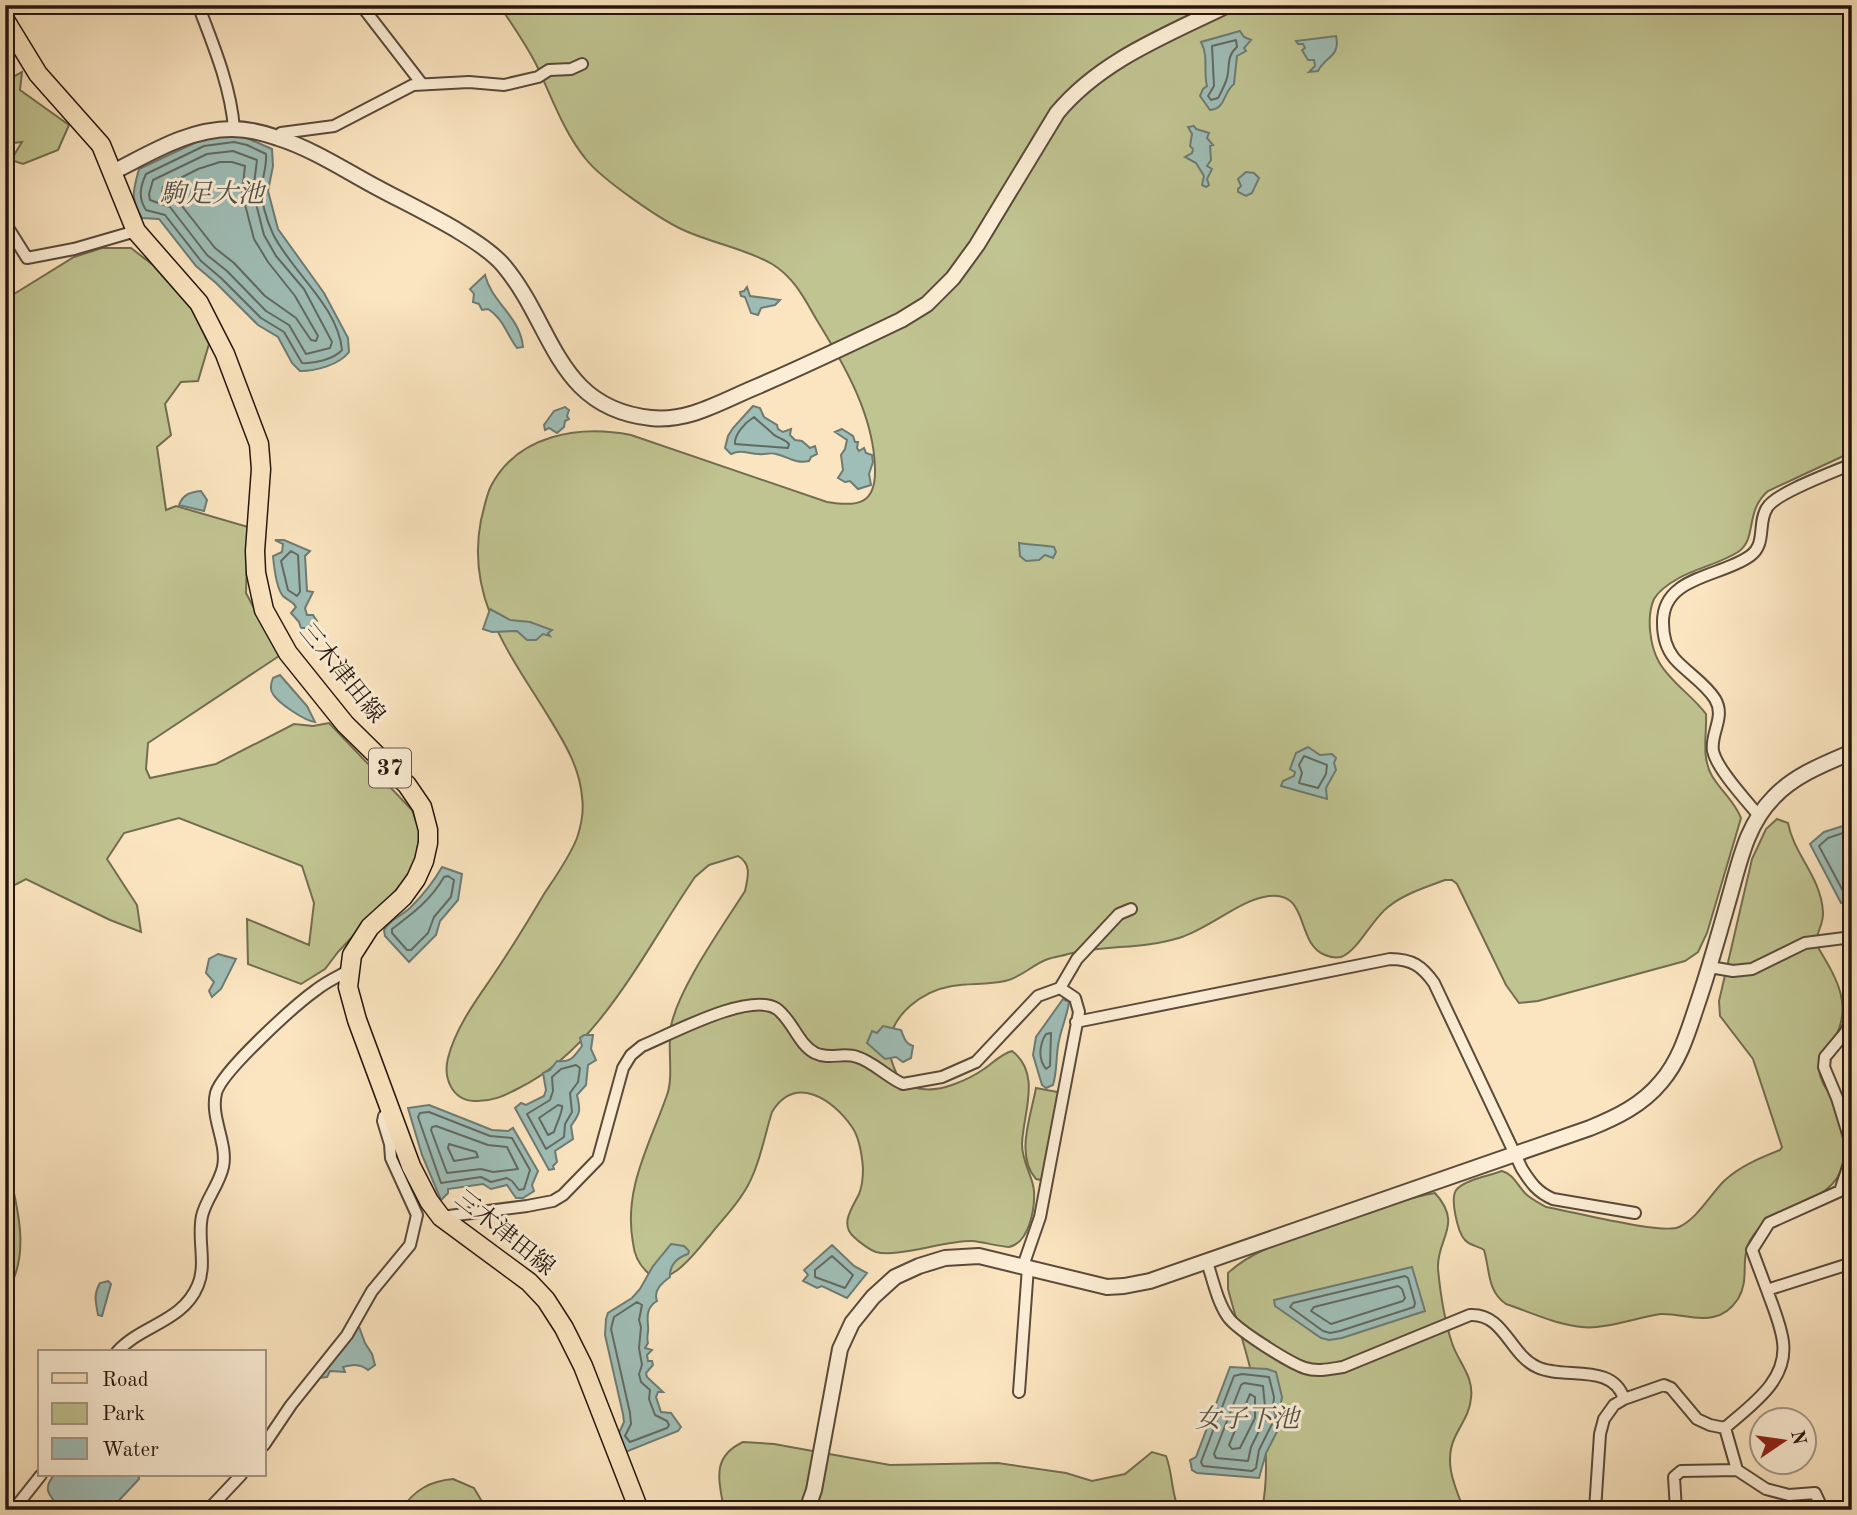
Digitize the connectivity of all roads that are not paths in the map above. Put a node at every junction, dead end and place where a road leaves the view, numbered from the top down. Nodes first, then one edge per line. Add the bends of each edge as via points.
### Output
1 (198, 5) edge
2 (360, 5) edge
3 (1228, 5) edge
4 (5, 20) edge
5 (582, 64) dead end
6 (422, 84) junction
7 (234, 129) junction
8 (279, 138) junction
9 (113, 172) junction
10 (5, 223) edge
11 (136, 231) junction
12 (1852, 464) edge
13 (1852, 752) edge
14 (1759, 816) junction
15 (1131, 909) dead end
16 (1852, 937) edge
17 (1710, 967) junction
18 (348, 971) junction
19 (1060, 988) junction
20 (1852, 1019) edge
21 (1076, 1022) junction
22 (392, 1111) junction
23 (1852, 1147) edge
24 (1515, 1153) junction
25 (1852, 1155) edge
26 (1635, 1213) dead end
27 (441, 1217) junction
28 (1207, 1262) junction
29 (1852, 1263) edge
30 (1025, 1267) junction
31 (1768, 1290) junction
32 (119, 1350) edge
33 (1019, 1392) dead end
34 (1624, 1399) junction
35 (1725, 1428) junction
36 (266, 1442) edge
37 (1737, 1470) junction
38 (40, 1476) edge
39 (240, 1476) edge
40 (7, 1510) edge
41 (208, 1510) edge
42 (639, 1510) edge
43 (807, 1510) edge
44 (1595, 1510) edge
45 (1676, 1510) edge
46 (1824, 1510) edge

1 - 7 street via 216,52
2 - 6 street
3 - 8 street via 1124,57 1069,99 977,245 927,304 718,405 674,418 632,415 588,395 553,351 518,284 494,257 449,227
4 - 9 main road, 三木津田線 / 37 via 38,74 102,145
5 - 6 street via 504,86
6 - 8 street via 334,126 291,130
7 - 8 street
7 - 9 street via 193,134
9 - 11 main road, 三木津田線 / 37
10 - 11 street via 27,258
11 - 18 main road, 三木津田線 / 37 via 199,303 221,343 249,414 261,469 255,551 264,610 288,653 345,724 407,785 422,807 428,843 416,880 360,940
12 - 14 street via 1767,506 1761,541 1749,557 1677,590 1662,613 1672,657 1714,698 1720,710 1713,748 1716,760
13 - 14 street via 1793,780
14 - 17 street via 1747,837
15 - 19 street via 1118,914 1077,959
16 - 17 street via 1805,943 1752,970
17 - 24 street via 1682,1048 1646,1098 1610,1121
18 - 22 main road, 三木津田線 via 354,1009
18 - 32 street via 313,992 223,1080 215,1106 224,1164 202,1214 203,1267 198,1286 174,1316
19 - 21 street via 1075,998
19 - 27 street via 1038,996 976,1062 911,1084 892,1079 856,1056 818,1055 770,1005 755,1003 725,1011 631,1055 623,1068 598,1159 563,1195 527,1206
20 - 23 street via 1825,1057 1824,1067
21 - 24 street via 1390,959 1414,962 1434,984
21 - 30 street via 1040,1217
22 - 27 main road, 三木津田線 via 419,1184
22 - 36 street via 383,1121 391,1158 417,1215 410,1245 372,1291 347,1335
24 - 26 street via 1541,1194
24 - 28 street
25 - 31 street via 1840,1191 1769,1223 1752,1250
27 - 42 main road, 三木津田線 via 529,1282 565,1328
28 - 30 street via 1150,1281 1107,1287
28 - 34 street via 1229,1319 1242,1332 1305,1368 1343,1367 1478,1315 1496,1324 1537,1368 1607,1379 1621,1390
29 - 31 street
30 - 33 street
30 - 43 street via 979,1256 945,1258 895,1277 873,1297 852,1323 841,1349
31 - 35 street via 1783,1339 1782,1366 1773,1383
34 - 35 street via 1664,1385 1697,1419
34 - 44 street via 1604,1419 1600,1434
35 - 37 street
37 - 45 street via 1681,1471 1674,1477
37 - 46 street via 1766,1489 1789,1495 1815,1493
38 - 40 street via 18,1504
39 - 41 street

